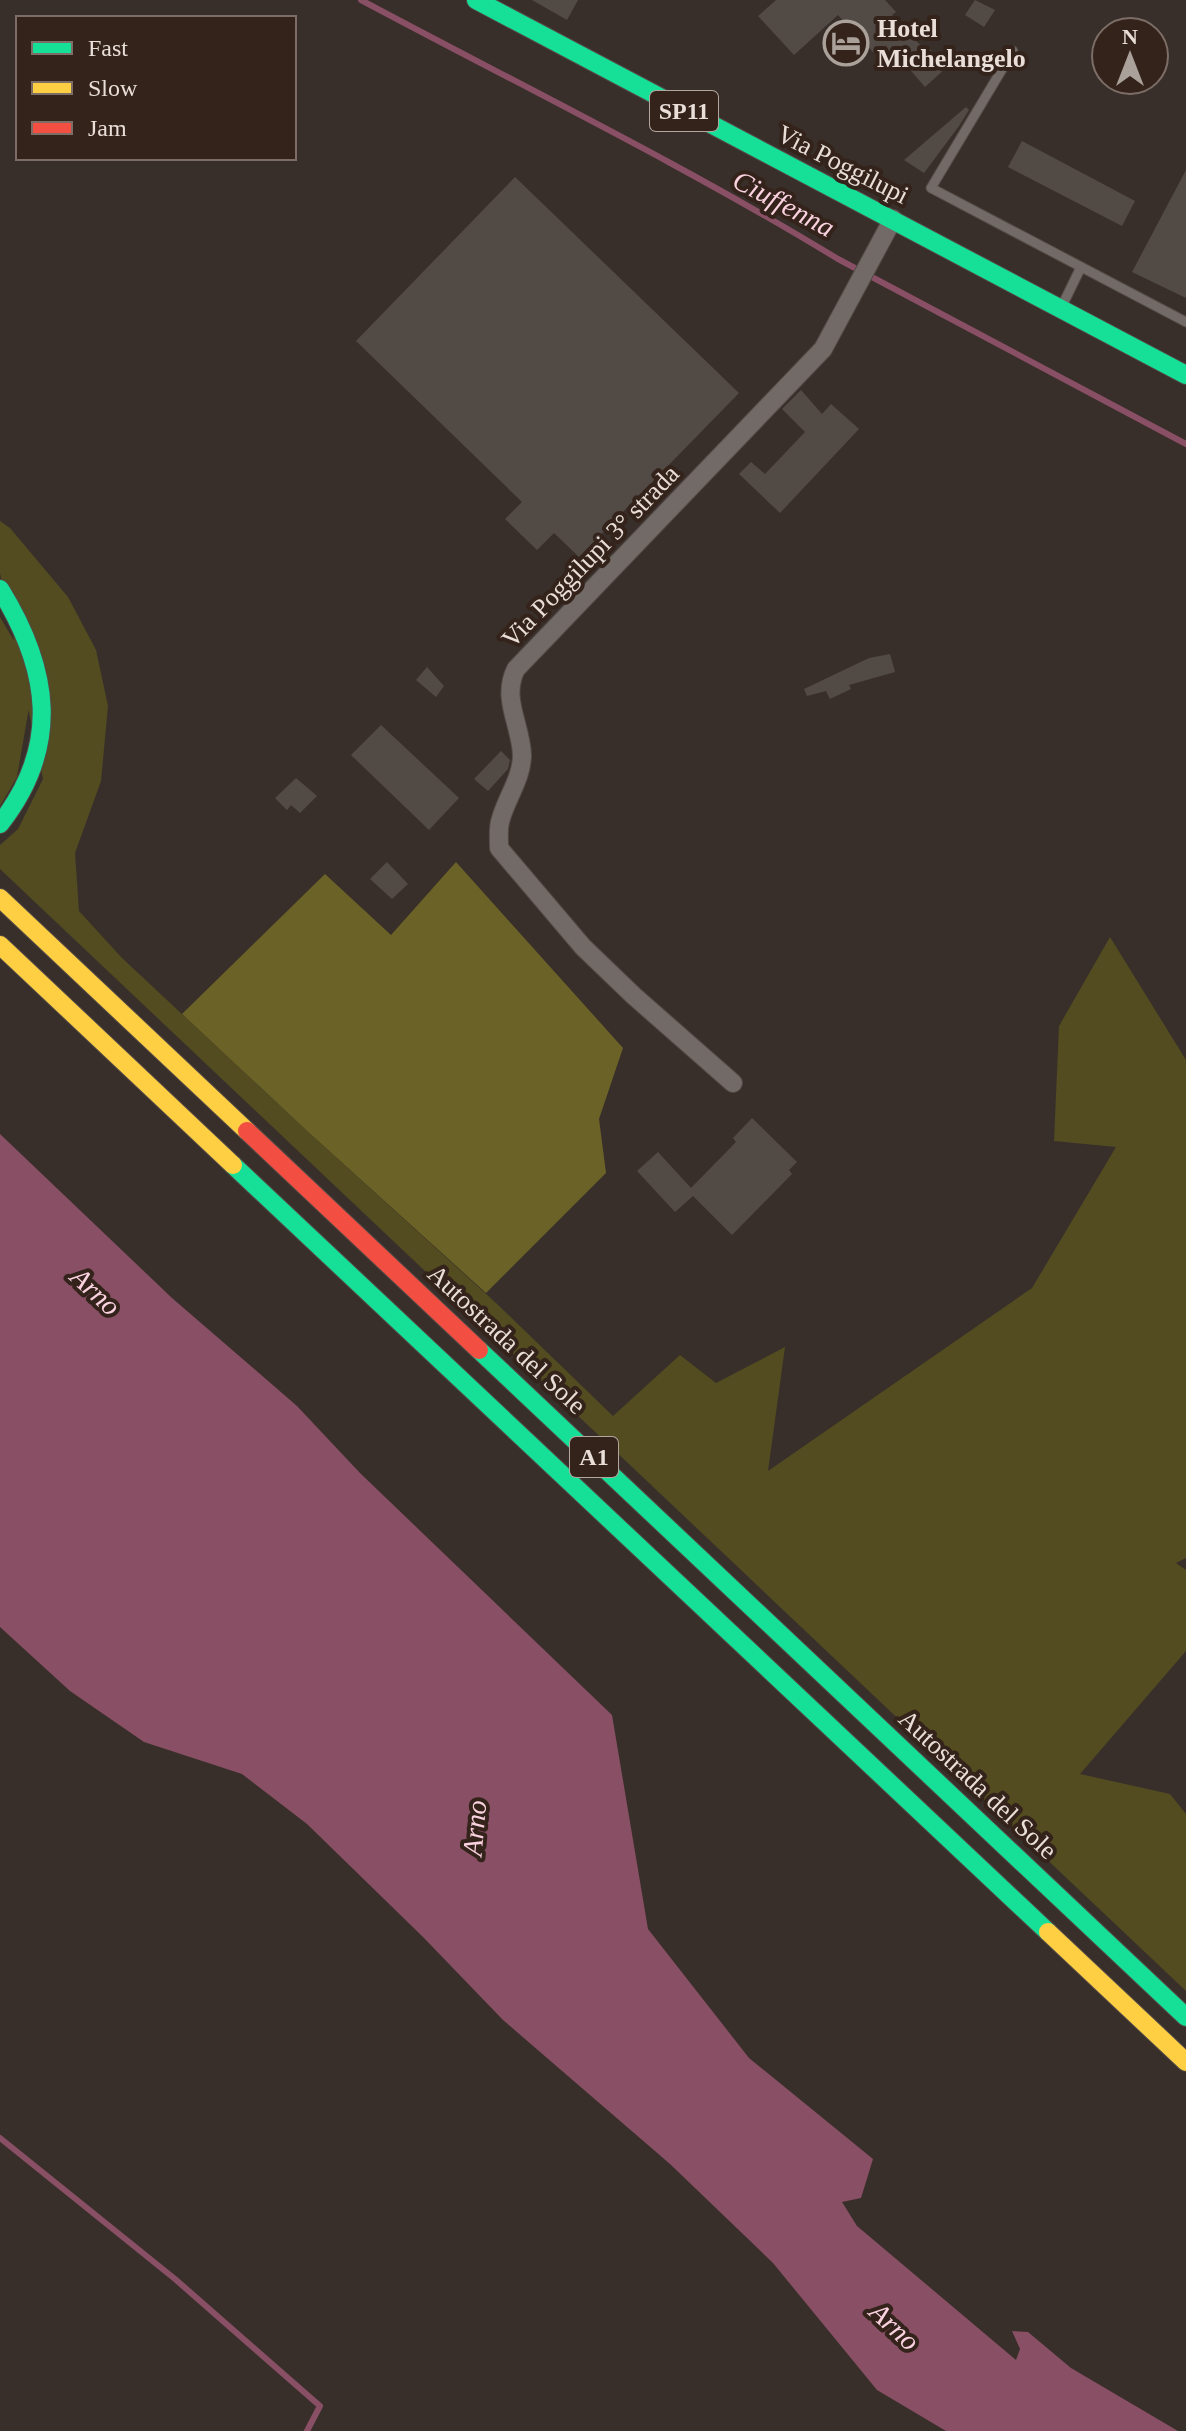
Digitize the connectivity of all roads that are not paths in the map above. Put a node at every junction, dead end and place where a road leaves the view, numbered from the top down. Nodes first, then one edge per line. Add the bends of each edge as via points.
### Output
1 (476, 0) edge
2 (1013, 51) dead end
3 (893, 219) junction
4 (1081, 267) junction
5 (1061, 307) junction
6 (1186, 322) edge
7 (1186, 375) edge
8 (0, 589) edge
9 (0, 824) edge
10 (0, 898) edge
11 (0, 945) edge
12 (733, 1083) dead end
13 (1186, 2017) edge
14 (1186, 2062) edge

1 - 3 main road, Via Poggilupi / SP11
2 - 4 lane via 931,188
3 - 5 main road, Via Poggilupi / SP11
3 - 12 street, Via Poggilupi 3° strada via 823,349 509,682 522,754 499,824 499,848 583,947
4 - 5 lane
4 - 6 lane
5 - 7 main road, Via Poggilupi / SP11
8 - 9 main road via 32,648 42,701 38,752 23,793
10 - 13 main road, Autostrada del Sole / A1
11 - 14 main road, A1

